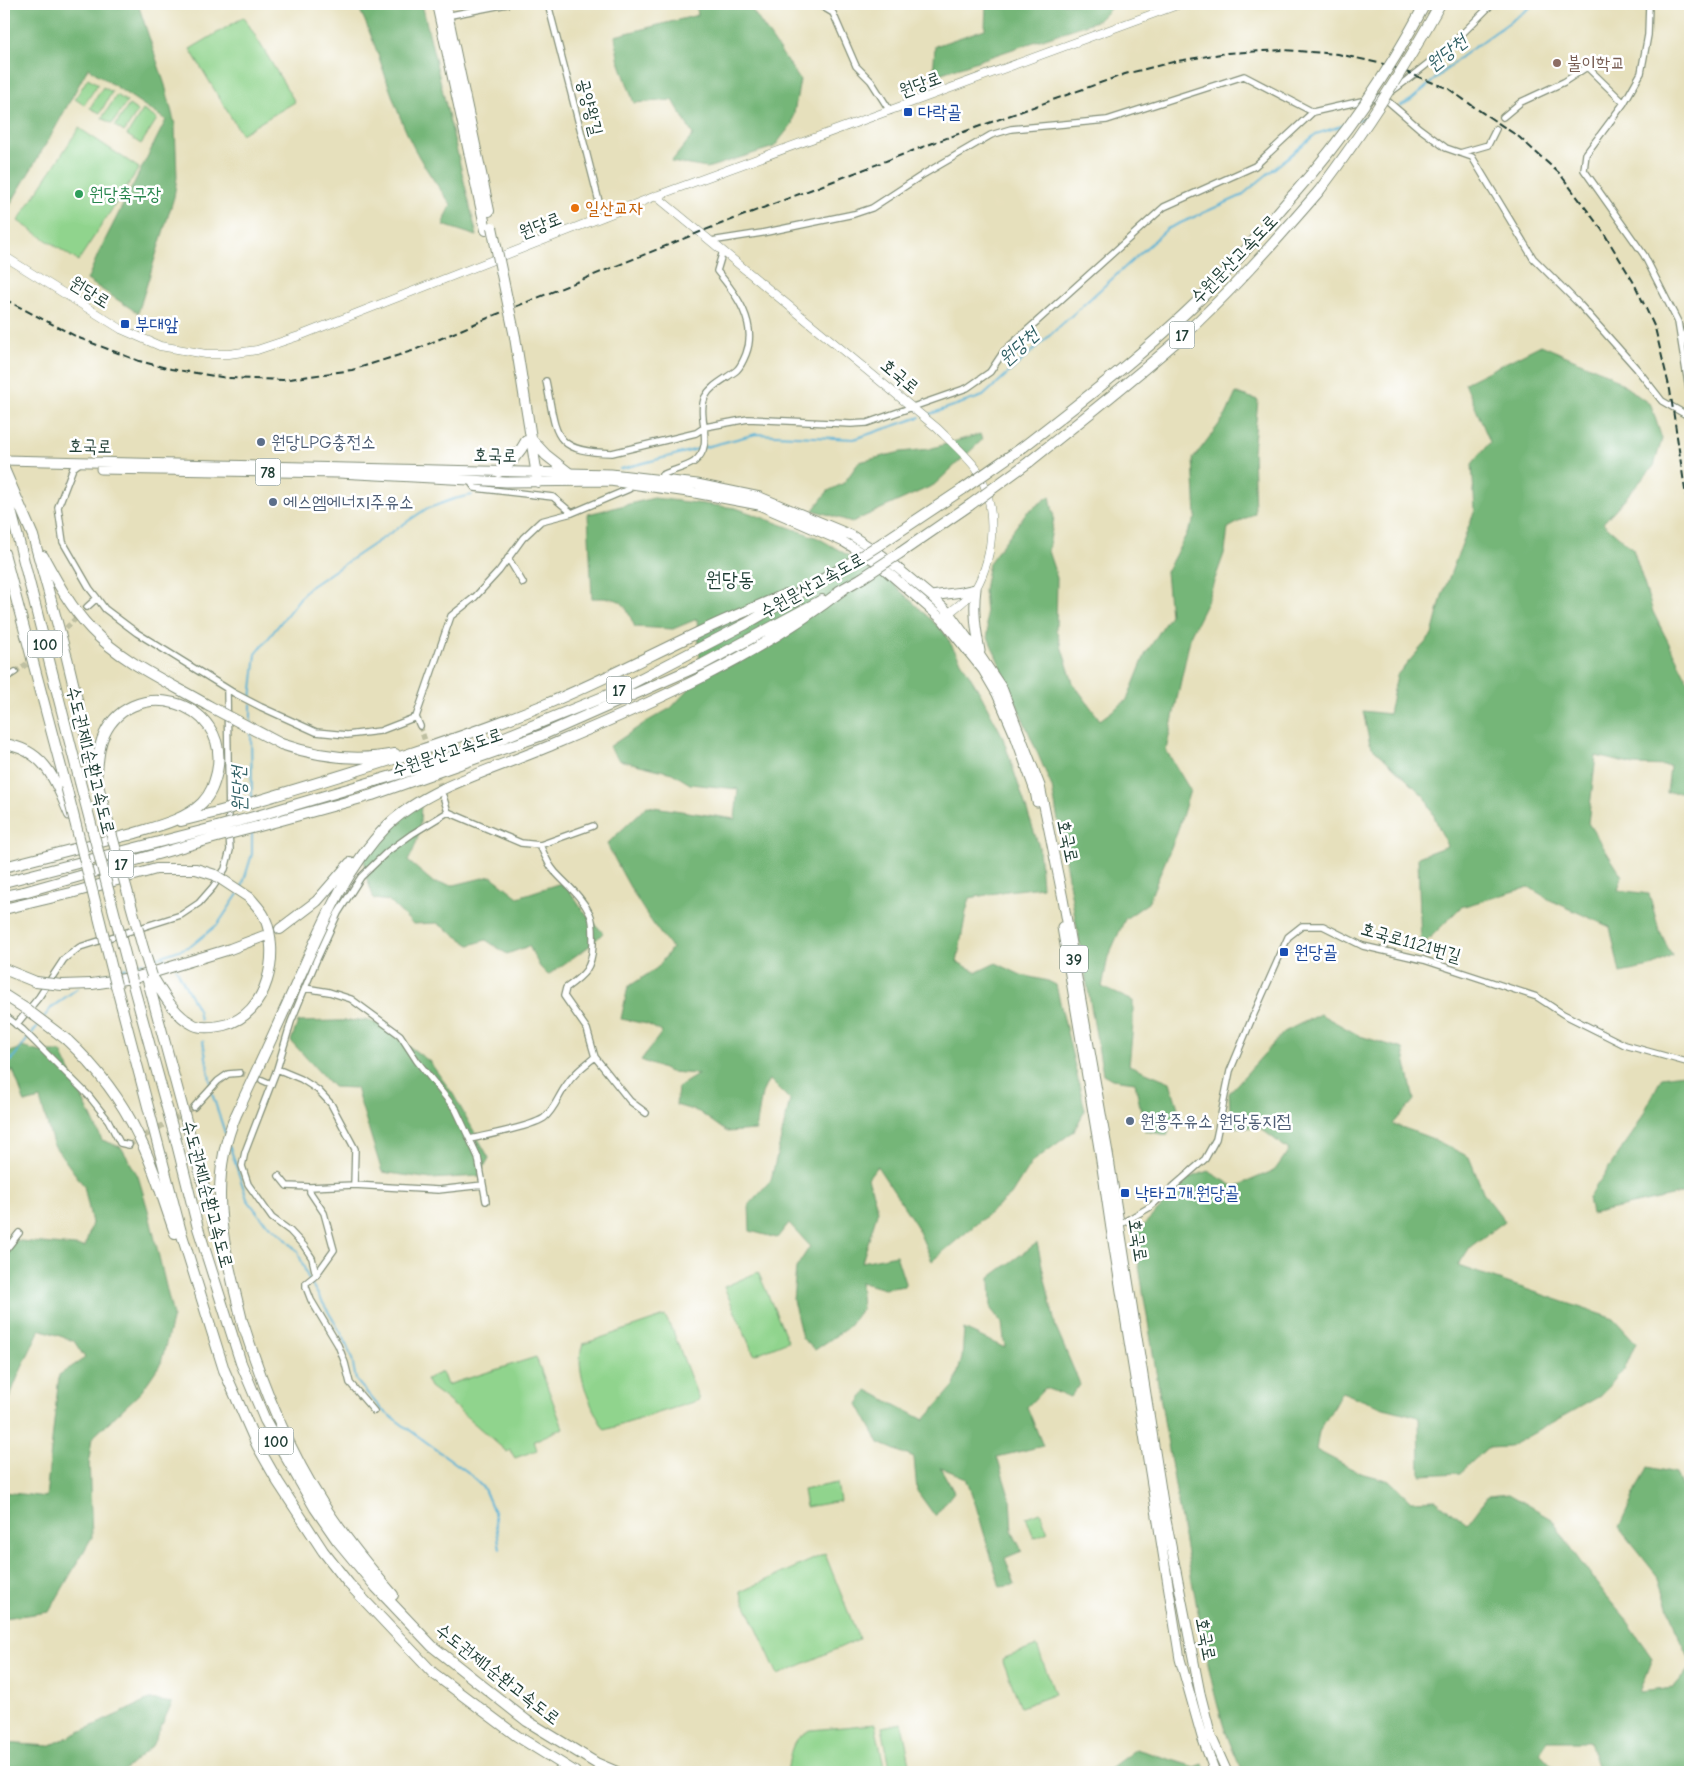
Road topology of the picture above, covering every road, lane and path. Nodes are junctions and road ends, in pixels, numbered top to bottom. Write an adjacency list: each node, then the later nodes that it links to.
1 (437, 4): 11 (highway)
2 (445, 4): 11 (highway)
3 (507, 4): 11 (street)
4 (548, 4): 20 (street, 공양왕길)
5 (818, 4): 14 (street)
6 (1180, 4): 14 (main road, 원당로)
7 (1425, 4): 49 (highway, 수원문산고속도로 / 17, bridge)
8 (1440, 4): 51 (highway, 수원문산고속도로 / 17, bridge)
9 (1492, 4): 12 (street)
10 (1649, 4): 13 (street)
11 (443, 16): 31 (highway)
12 (1385, 98): 15 (street); 18 (street)
13 (1624, 103): 16 (street); 25 (street)
14 (890, 111): 19 (main road, 원당로)
15 (1313, 112): 21 (street); 28 (street)
16 (1504, 117)
17 (1496, 129): 18 (street)
18 (1460, 153): 29 (street)
19 (656, 196): 20 (main road, 원당로); 21 (main road, 호국로)
20 (603, 217): 23 (main road, 원당로)
21 (711, 241): 22 (main road, 호국로)
22 (722, 251): 28 (main road, 호국로); 30 (street)
23 (4, 256)
24 (1690, 320): 25 (street)
25 (1682, 345): 27 (street)
26 (546, 381): 30 (street)
27 (1690, 396)
28 (913, 408): 30 (street); 52 (main road, 호국로)
29 (1690, 417)
30 (705, 427): 39 (street)
31 (529, 440): 37 (highway); 38 (highway); 40 (highway)
32 (4, 460): 33 (main road, 호국로 / 78)
33 (81, 462): 35 (street); 37 (main road, 호국로 / 78)
34 (4, 465): 35 (main road, 호국로 / 78)
35 (72, 468): 41 (main road, 호국로 / 78); 54 (street)
36 (4, 469): 44 (highway)
37 (499, 472): 40 (main road, 호국로 / 78)
38 (569, 473): 40 (main road, 호국로 / 39); 53 (main road, 호국로 / 39)
39 (662, 475)
40 (535, 477): 41 (main road, 호국로 / 78); 56 (main road, 호국로 / 39)
41 (469, 480): 45 (street)
42 (4, 482): 44 (highway, 수도권제1순환고속도로 / 100)
43 (629, 489): 45 (street)
44 (14, 504): 46 (highway); 111 (highway, 수도권제1순환고속도로 / 100, bridge)
45 (572, 513): 48 (street)
46 (33, 536): 63 (highway, bridge); 65 (highway)
47 (4, 553): 66 (highway, 수도권제1순환고속도로 / 100)
48 (508, 558): 50 (street); 61 (street)
49 (830, 575): 63 (highway); 70 (highway, 수원문산고속도로 / 17)
50 (523, 583)
51 (845, 588): 69 (highway); 70 (highway, 수원문산고속도로 / 17)
52 (976, 589): 53 (main road); 56 (main road); 57 (main road)
53 (931, 596): 56 (main road, 호국로 / 39)
54 (97, 598): 55 (street); 60 (street)
55 (87, 607)
56 (946, 616): 57 (main road, 호국로 / 39); 104 (main road, 호국로 / 39)
57 (981, 656): 104 (main road, 호국로 / 39)
58 (15, 672): 59 (street)
59 (4, 679)
60 (227, 689): 61 (street); 88 (street)
61 (416, 717): 62 (street)
62 (420, 726)
63 (474, 733): 73 (highway, bridge)
64 (4, 744): 66 (highway)
65 (96, 778): 73 (highway); 84 (highway, bridge)
66 (62, 787): 109 (highway, 수도권제1순환고속도로 / 100, bridge)
67 (443, 796): 68 (street)
68 (448, 812): 74 (street); 85 (street)
69 (395, 819): 81 (highway); 108 (highway)
70 (256, 821): 72 (highway, 수원문산고속도로 / 17, bridge)
71 (593, 826): 74 (street)
72 (217, 832): 78 (highway, 수원문산고속도로 / 17); 79 (highway, 수원문산고속도로 / 17)
73 (129, 834): 75 (highway)
74 (540, 845): 89 (street)
75 (68, 851): 76 (highway); 77 (highway)
76 (4, 861)
77 (4, 867)
78 (4, 882)
79 (4, 896)
80 (4, 909): 84 (highway, bridge)
81 (280, 929)
82 (264, 936): 83 (highway, bridge)
83 (4, 969)
84 (150, 976): 108 (highway)
85 (305, 988): 91 (street); 97 (street)
86 (4, 995): 109 (highway, bridge)
87 (4, 1015): 88 (street)
88 (16, 1025): 98 (street)
89 (595, 1057): 96 (street); 97 (street)
90 (1690, 1063): 104 (street, 호국로1121번길)
91 (277, 1069): 94 (street); 100 (street)
92 (240, 1073): 95 (street)
93 (262, 1080): 94 (street)
94 (271, 1084): 107 (street)
95 (194, 1107)
96 (646, 1113)
97 (470, 1139): 101 (street)
98 (129, 1145)
99 (279, 1176): 102 (street)
100 (354, 1185): 101 (street); 102 (street)
101 (483, 1185): 103 (street)
102 (310, 1187): 107 (street)
103 (486, 1201)
104 (1115, 1227): 114 (main road, 호국로 / 39); 115 (main road, 호국로 / 39)
105 (20, 1233): 106 (street)
106 (4, 1252)
107 (315, 1276): 110 (street)
108 (244, 1329): 111 (highway)
109 (211, 1330): 112 (highway, 수도권제1순환고속도로 / 100)
110 (374, 1411)
111 (447, 1659): 113 (highway, 수도권제1순환고속도로 / 100)
112 (575, 1772)
113 (617, 1772)
114 (1215, 1772)
115 (1227, 1772)

